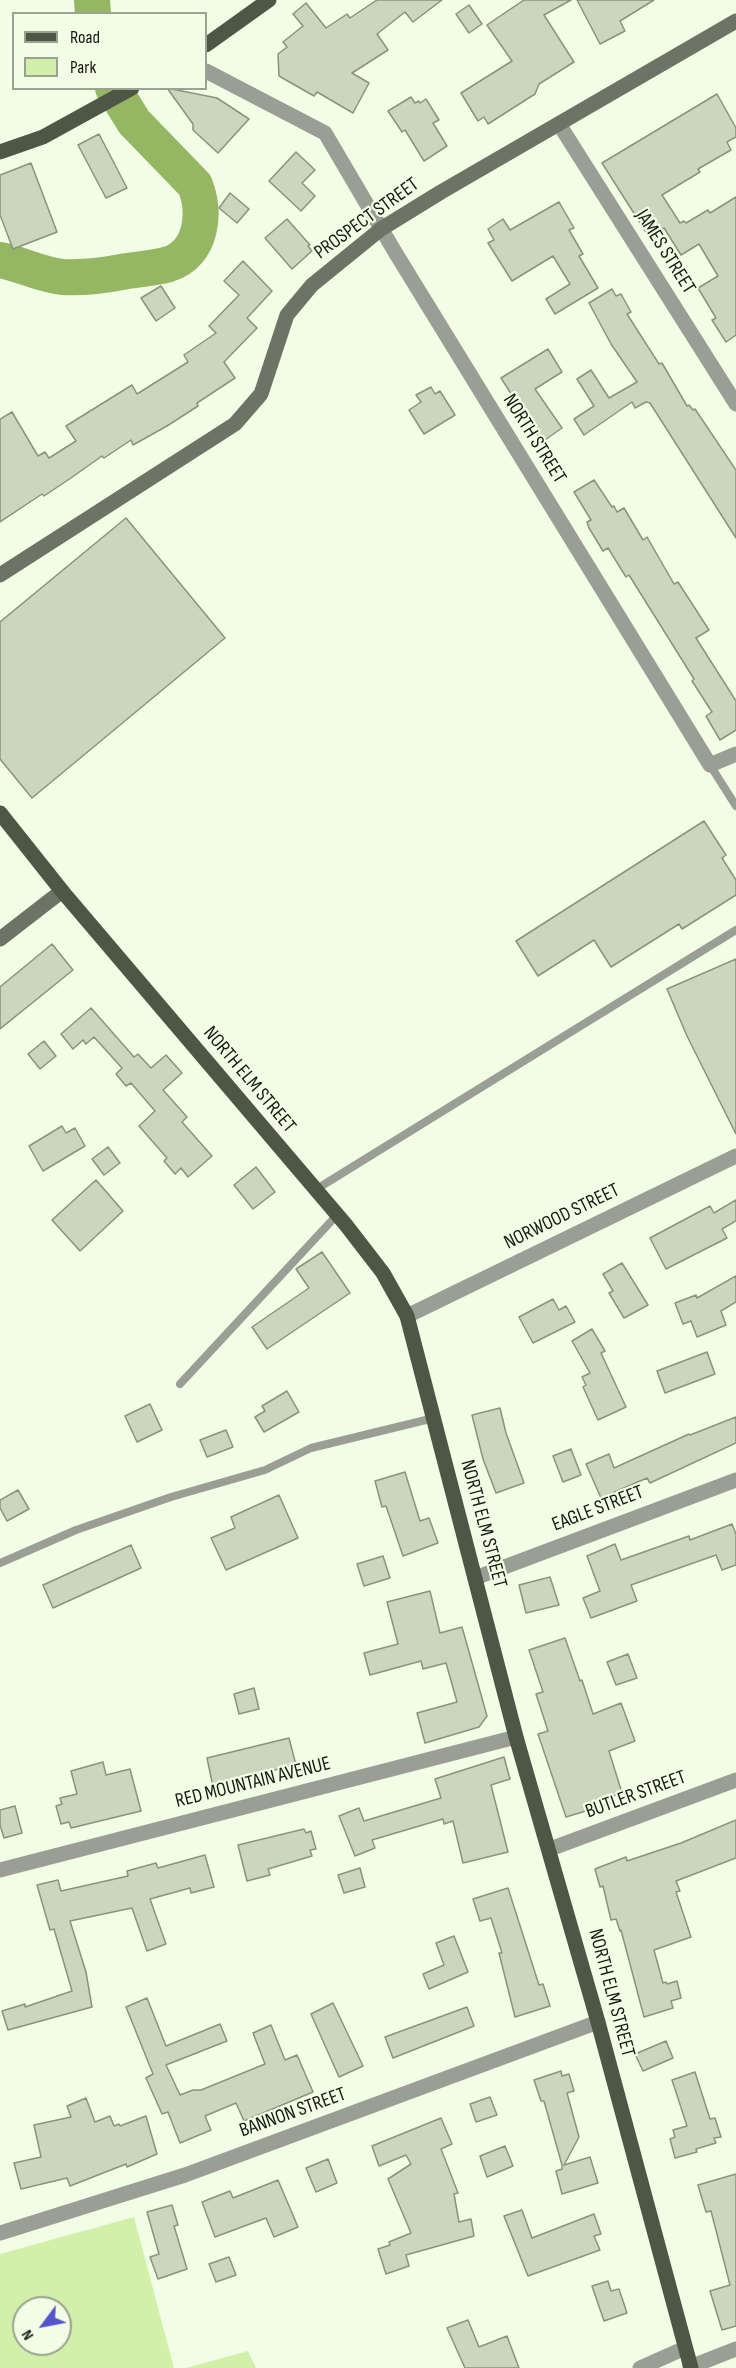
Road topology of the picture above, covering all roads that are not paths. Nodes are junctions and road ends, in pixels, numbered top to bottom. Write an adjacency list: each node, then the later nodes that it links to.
1 (269, 0): 3 (main road)
2 (736, 21): 6 (main road, PROSPECT STREET)
3 (207, 44)
4 (207, 72): 8 (street, NORTH STREET)
5 (128, 90): 7 (main road)
6 (559, 124): 8 (main road, PROSPECT STREET); 9 (street, JAMES STREET)
7 (0, 152)
8 (381, 229): 10 (main road, PROSPECT STREET); 12 (street, NORTH STREET)
9 (736, 404)
10 (0, 575)
11 (736, 754): 12 (street)
12 (710, 765): 13 (lane)
13 (736, 806)
14 (0, 813): 15 (main road, NORTH ELM STREET)
15 (62, 891): 17 (main road); 19 (main road, NORTH ELM STREET)
16 (736, 930): 19 (lane)
17 (0, 939)
18 (736, 1156): 21 (street, NORWOOD STREET)
19 (315, 1190): 20 (main road, NORTH ELM STREET)
20 (337, 1215): 21 (main road, NORTH ELM STREET); 22 (lane)
21 (407, 1316): 23 (main road, NORTH ELM STREET)
22 (180, 1384)
23 (434, 1418): 25 (lane); 26 (main road, NORTH ELM STREET)
24 (736, 1480): 26 (street, EAGLE STREET)
25 (0, 1563)
26 (475, 1578): 27 (main road, NORTH ELM STREET)
27 (516, 1737): 29 (main road, NORTH ELM STREET); 30 (street, RED MOUNTAIN AVENUE)
28 (736, 1780): 29 (street, BUTLER STREET)
29 (550, 1849): 31 (main road, NORTH ELM STREET)
30 (0, 1870)
31 (598, 2022): 32 (street, BANNON STREET); 33 (main road, NORTH ELM STREET)
32 (0, 2233)
33 (685, 2348): 35 (main road, NORTH ELM STREET); 36 (street)
34 (736, 2349): 35 (street)
35 (691, 2367)
36 (640, 2368)

